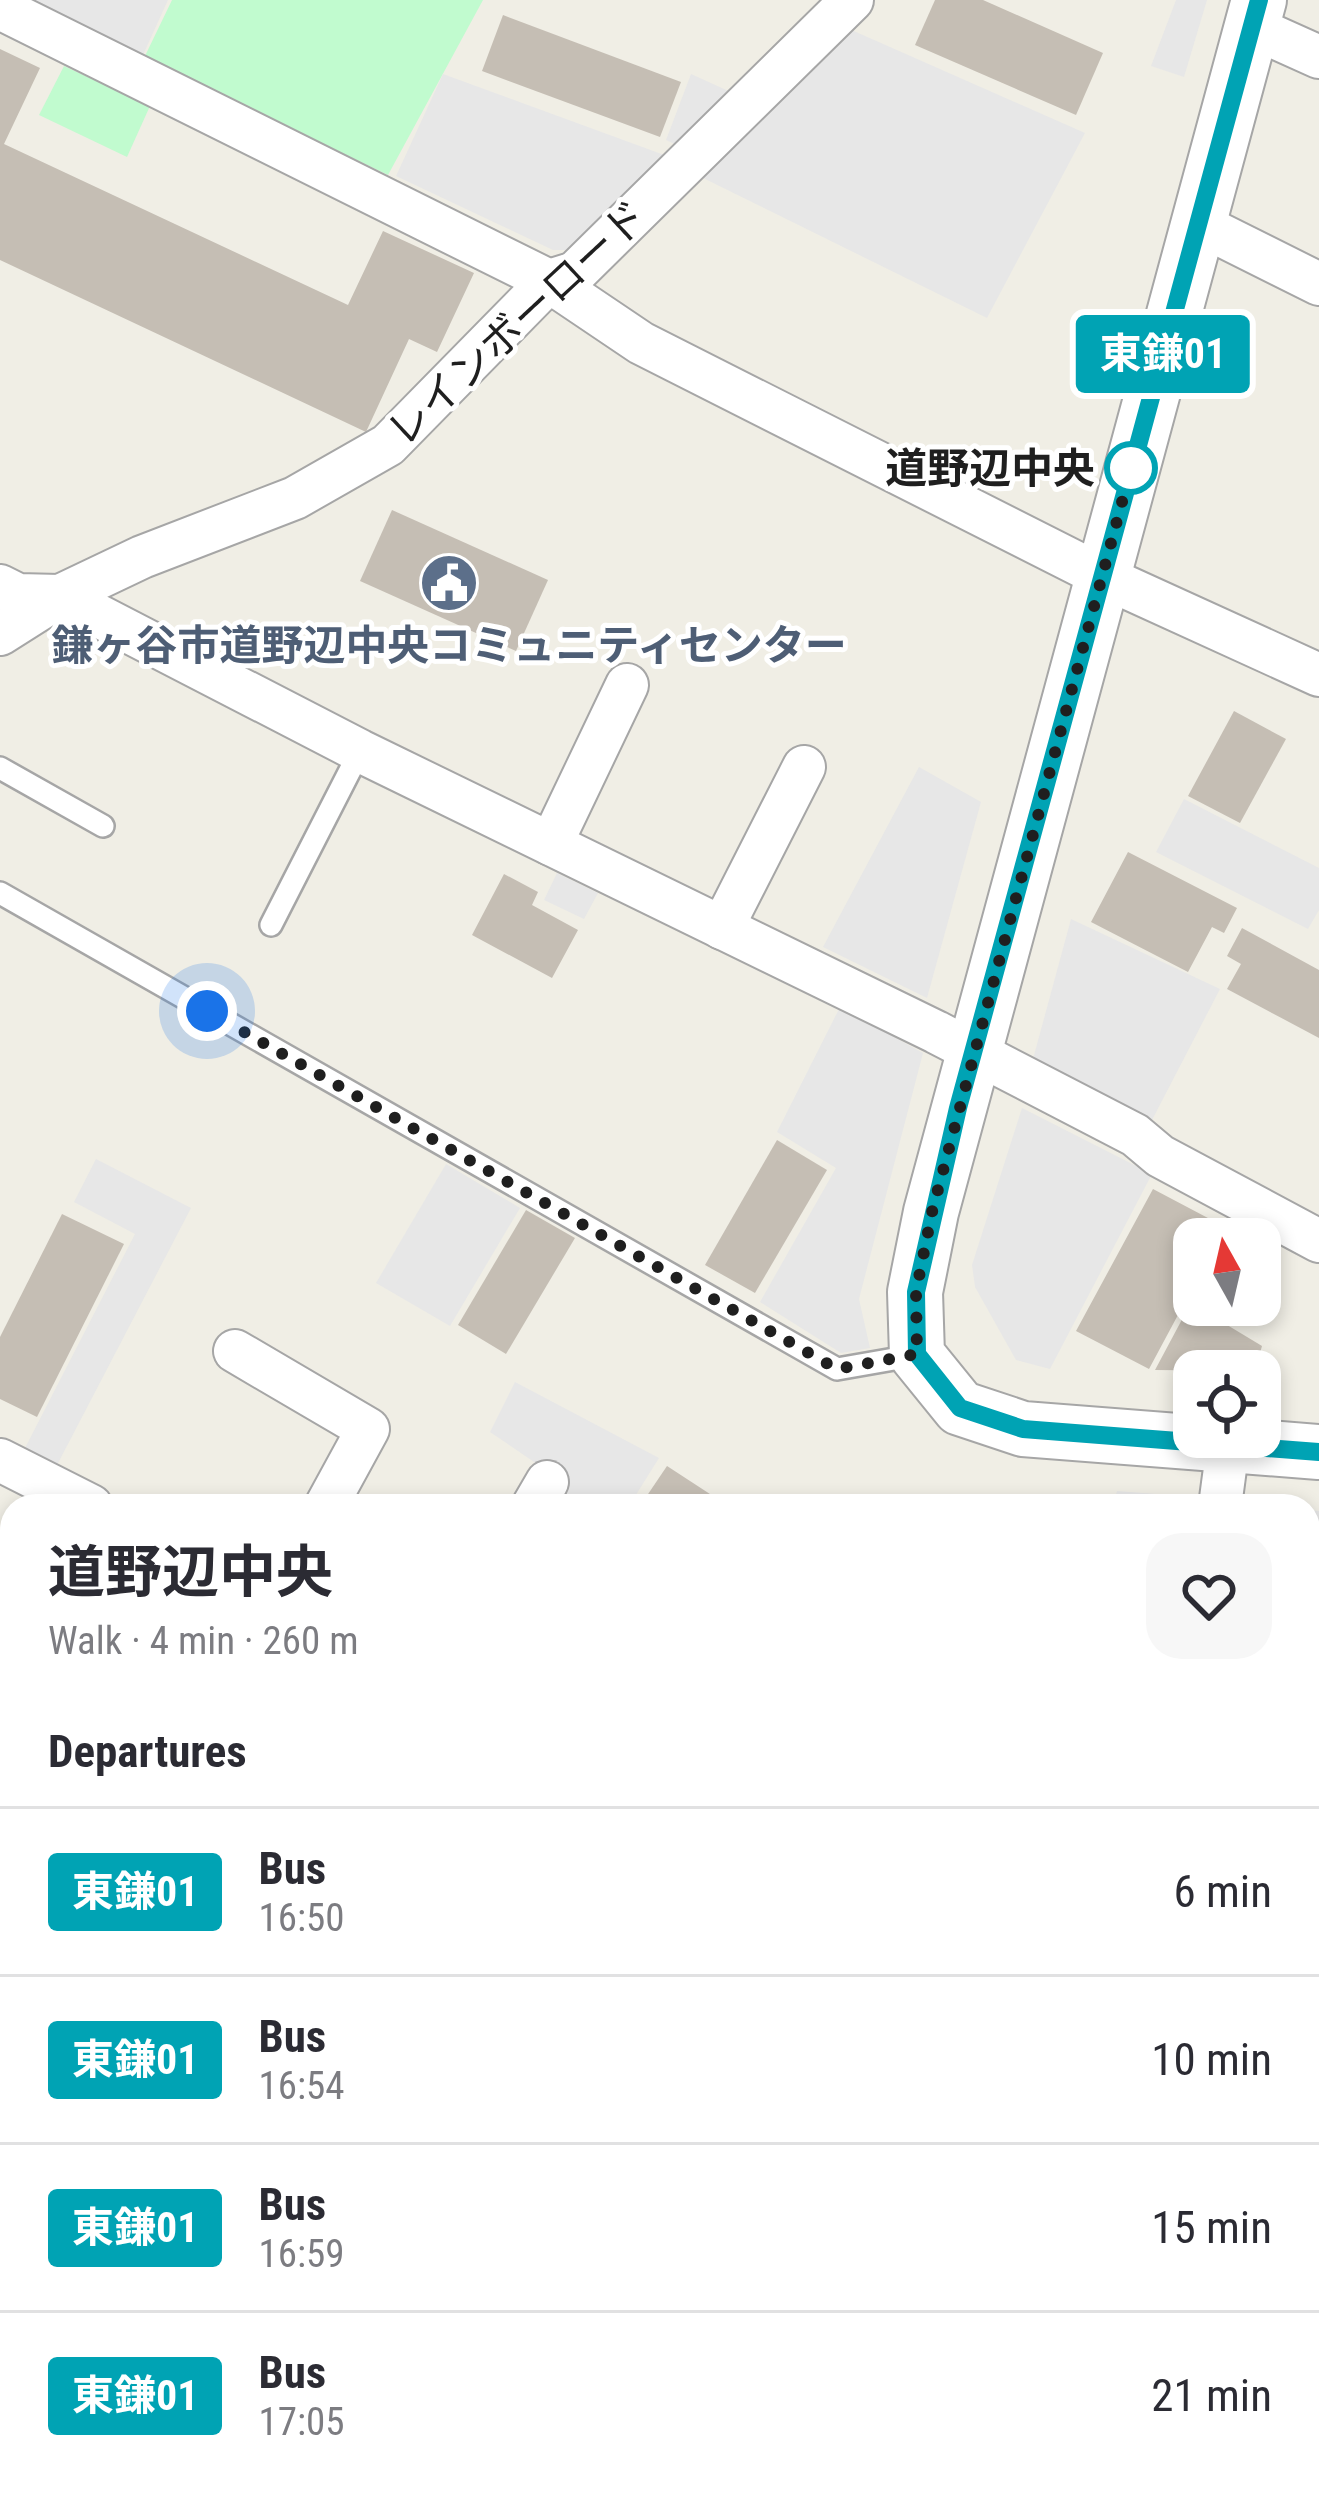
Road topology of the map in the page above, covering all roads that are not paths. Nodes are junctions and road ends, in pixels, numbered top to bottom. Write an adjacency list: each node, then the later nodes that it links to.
1 (852, 0): 6 (street, レインボーロード)
2 (0, 8): 6 (street)
3 (1256, 14): 4 (street); 5 (street)
4 (1319, 57)
5 (1198, 224): 7 (street); 8 (street)
6 (549, 281): 8 (street); 10 (street, レインボーロード)
7 (1319, 284)
8 (1104, 578): 12 (street); 22 (street)
9 (0, 586): 10 (street)
10 (60, 596): 11 (street, レインボーロード); 14 (street)
11 (0, 634)
12 (1319, 675)
13 (627, 686): 18 (street)
14 (360, 751): 18 (street); 20 (lane)
15 (804, 767): 21 (street)
16 (0, 768): 17 (lane)
17 (103, 826)
18 (551, 844): 21 (street)
19 (0, 893): 25 (lane)
20 (271, 925)
21 (722, 928): 22 (street)
22 (974, 1053): 23 (street); 25 (street)
23 (1319, 1240)
24 (235, 1351): 32 (street)
25 (917, 1354): 26 (street)
26 (1173, 1441)
27 (1281, 1449): 28 (street)
28 (1319, 1452)
29 (1226, 1458): 33 (street)
30 (0, 1460): 31 (street)
31 (67, 1494)
32 (333, 1494)
33 (1222, 1494)

